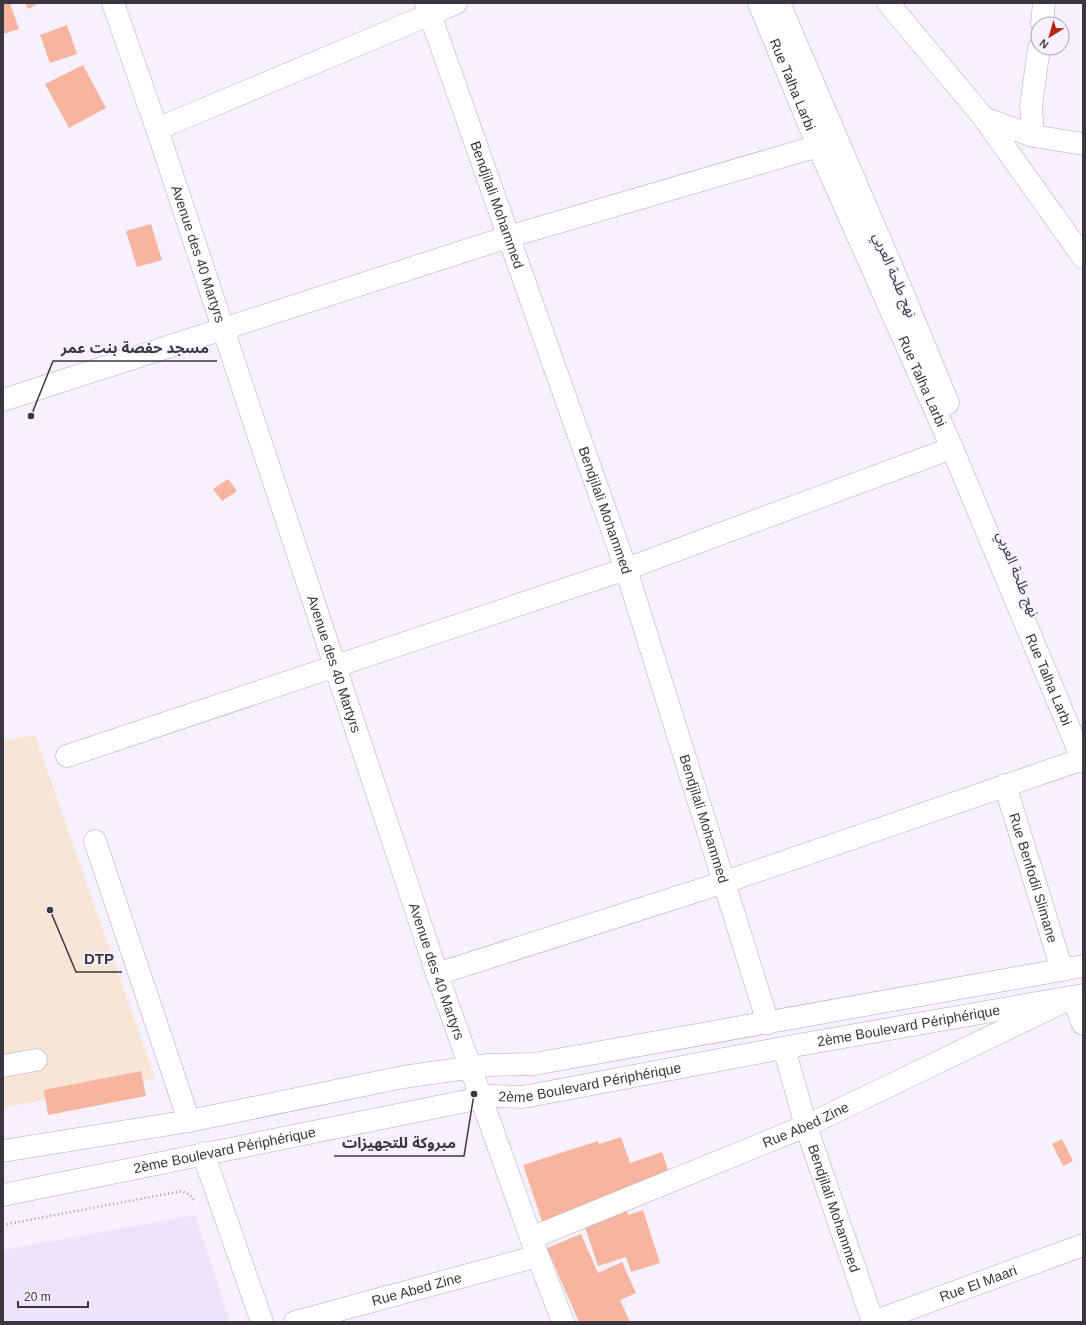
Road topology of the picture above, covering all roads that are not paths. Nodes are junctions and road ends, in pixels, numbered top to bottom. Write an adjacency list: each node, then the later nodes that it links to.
1 (113, 3): 11 (street, Avenue des 40 Martyrs)
2 (456, 3): 7 (street)
3 (759, 3): 14 (street, Rue Talha Larbi)
4 (779, 3): 22 (street, نهج طلحة العربي)
5 (888, 3): 10 (street)
6 (1044, 3): 8 (street)
7 (429, 9): 11 (street); 15 (street, Bendjilali Mohammed)
8 (1043, 16)
9 (1038, 56): 12 (street)
10 (984, 118): 12 (street); 16 (street)
11 (157, 129): 17 (street, Avenue des 40 Martyrs)
12 (1033, 136): 13 (street)
13 (1083, 144)
14 (818, 146): 15 (street); 19 (street, Rue Talha Larbi)
15 (508, 237): 17 (street); 20 (street, Bendjilali Mohammed)
16 (1083, 257)
17 (223, 328): 18 (street); 21 (street, Avenue des 40 Martyrs)
18 (3, 400)
19 (952, 448): 20 (street); 24 (street, Rue Talha Larbi)
20 (626, 569): 21 (street); 27 (street, Bendjilali Mohammed)
21 (335, 666): 23 (street); 29 (street, Avenue des 40 Martyrs)
22 (1083, 724)
23 (67, 756)
24 (1083, 760): 25 (street)
25 (1006, 785): 27 (street); 28 (street, Rue Benfodil Slimane)
26 (95, 840): 38 (street)
27 (725, 882): 29 (street); 31 (street, Bendjilali Mohammed)
28 (1073, 968): 31 (street, 2ème Boulevard Périphérique)
29 (437, 974): 36 (street, Avenue des 40 Martyrs)
30 (1078, 996): 32 (street); 33 (street, 2ème Boulevard Périphérique); 39 (street, Rue Abed Zine)
31 (768, 1023): 36 (street, 2ème Boulevard Périphérique)
32 (1083, 1024)
33 (784, 1048): 37 (street, 2ème Boulevard Périphérique); 39 (street, Bendjilali Mohammed)
34 (36, 1060): 35 (street)
35 (3, 1066)
36 (471, 1067): 37 (street, Avenue des 40 Martyrs); 38 (street, 2ème Boulevard Périphérique)
37 (481, 1098): 41 (street, 2ème Boulevard Périphérique); 44 (street, Avenue des 40 Martyrs)
38 (189, 1121): 40 (street, 2ème Boulevard Périphérique)
39 (806, 1126): 44 (street, Rue Abed Zine); 48 (street, Bendjilali Mohammed)
40 (3, 1151)
41 (203, 1153): 42 (street, 2ème Boulevard Périphérique); 45 (street)
42 (3, 1194)
43 (1083, 1245): 48 (street, Rue El Maari)
44 (534, 1247): 46 (street, Rue Abed Zine); 47 (street, Avenue des 40 Martyrs)
45 (262, 1322)
46 (295, 1322)
47 (564, 1322)
48 (873, 1322)

